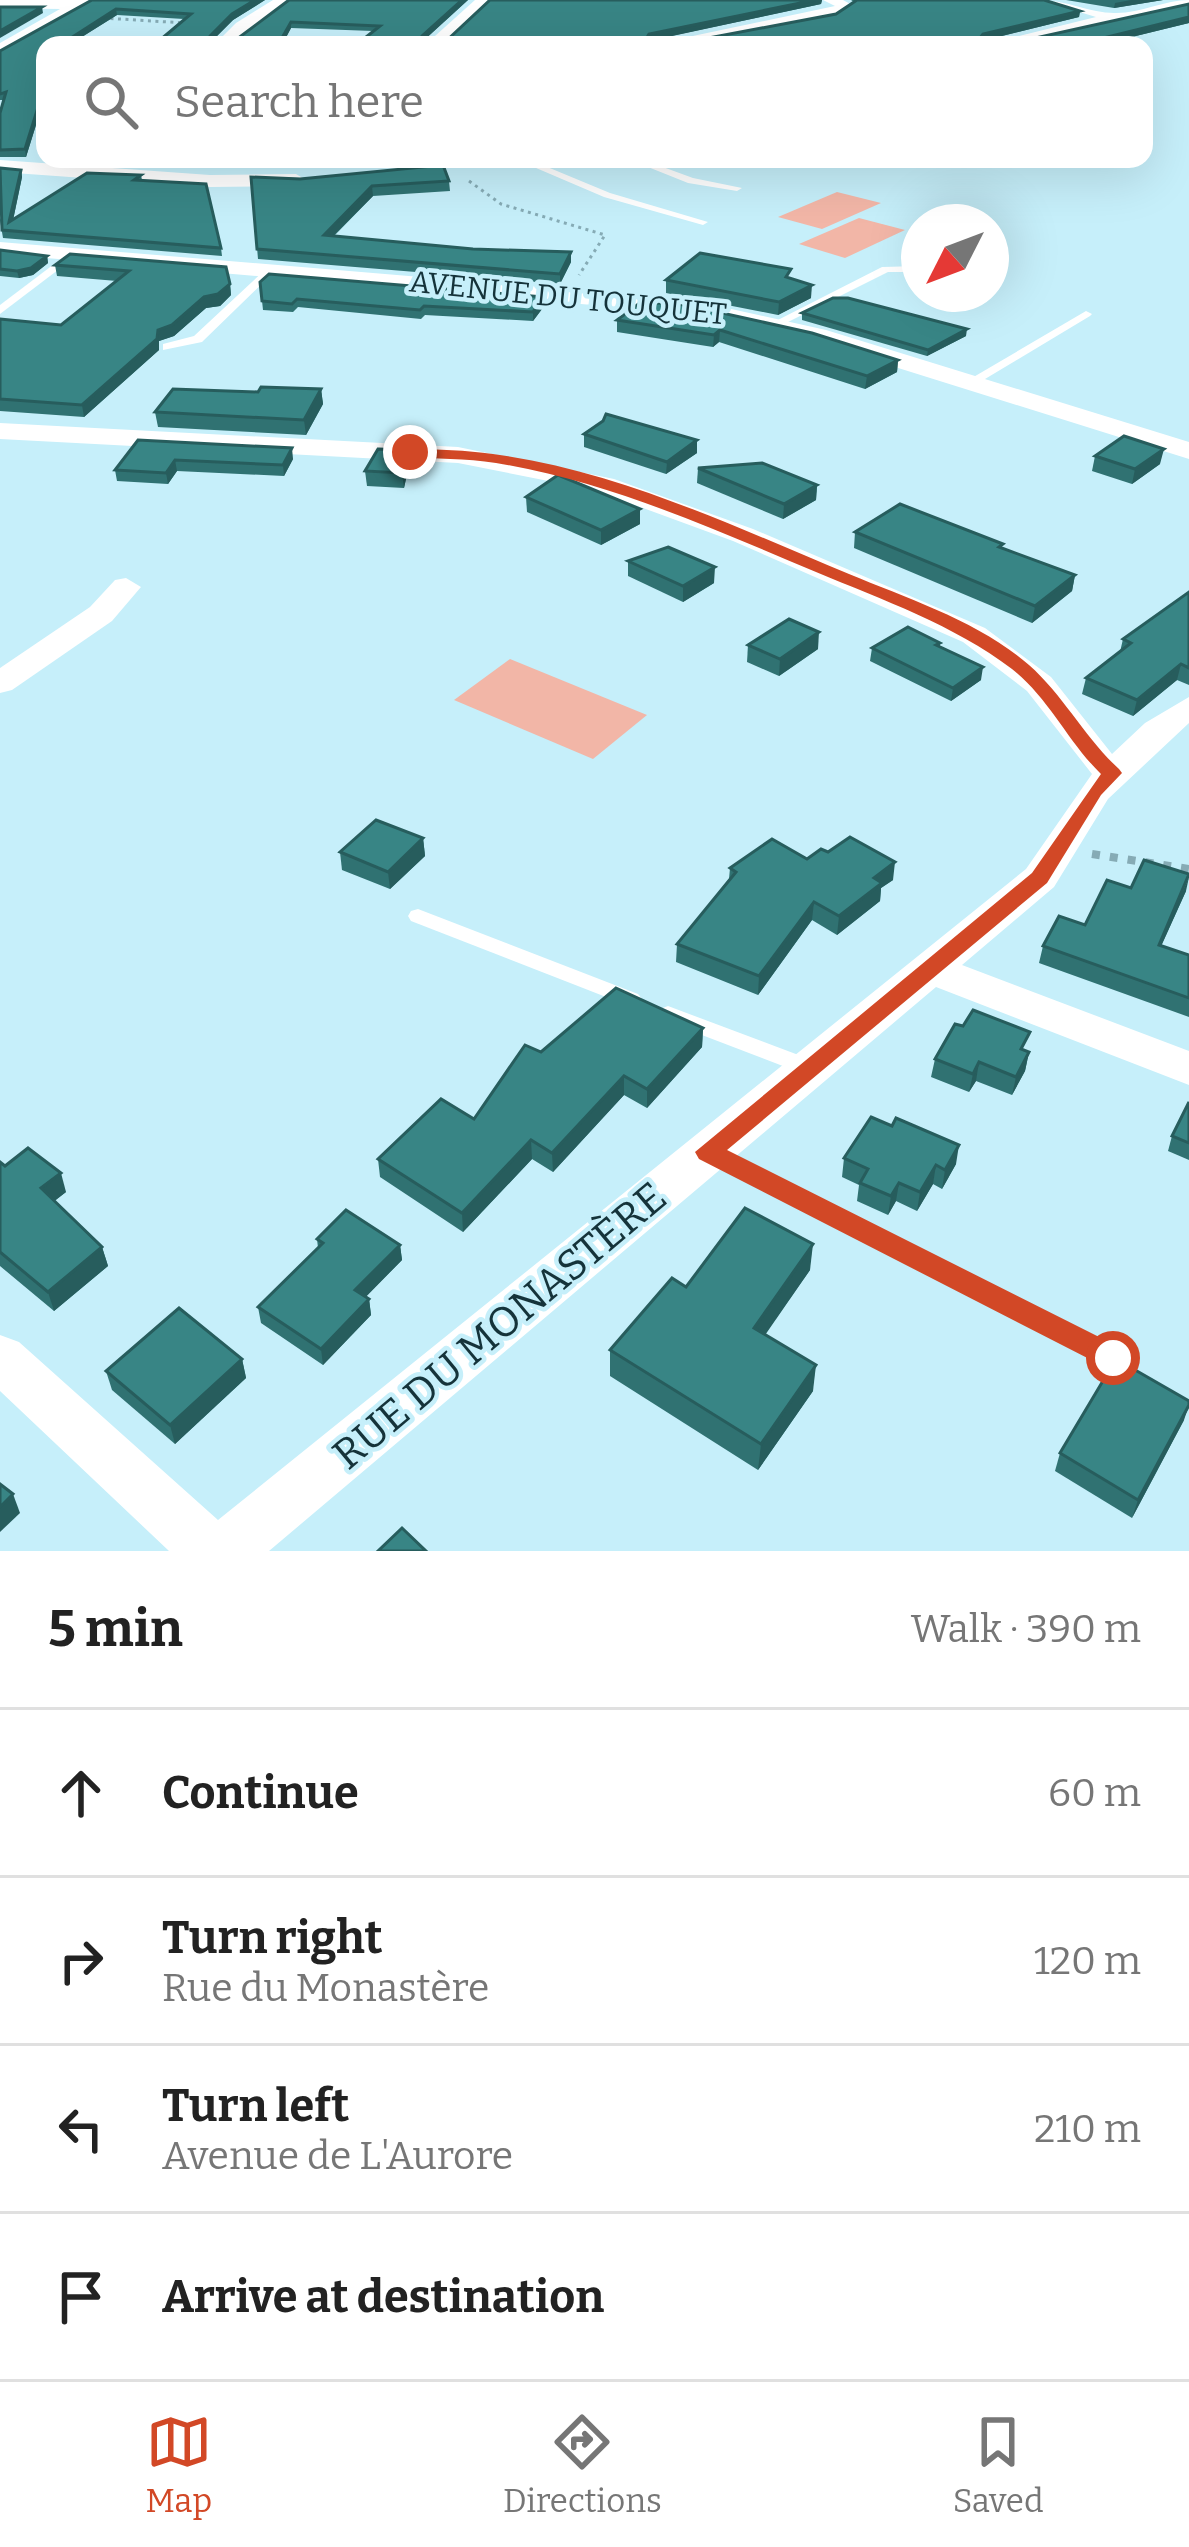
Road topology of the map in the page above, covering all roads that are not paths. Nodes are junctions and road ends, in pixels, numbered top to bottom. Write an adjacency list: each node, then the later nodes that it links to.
1 (283, 0): 9 (street)
2 (482, 0): 10 (street)
3 (830, 0): 11 (street)
4 (1047, 0): 8 (street)
5 (1189, 1): 8 (street)
6 (82, 3): 7 (street); 13 (street)
7 (0, 4)
8 (1114, 17): 12 (street)
9 (231, 36)
10 (444, 36)
11 (707, 36)
12 (1031, 36)
13 (0, 49)
14 (0, 166): 21 (street)
15 (211, 168): 21 (street)
16 (431, 168): 19 (street)
17 (542, 168): 23 (lane)
18 (657, 168): 22 (lane)
19 (385, 174)
20 (324, 179): 21 (street)
21 (210, 181)
22 (737, 188)
23 (703, 221)
24 (0, 248): 25 (street, AVENUE DU TOUQUET)
25 (74, 254): 27 (street, AVENUE DU TOUQUET); 28 (lane)
26 (901, 269): 30 (lane)
27 (271, 270): 30 (street, AVENUE DU TOUQUET); 31 (lane)
28 (0, 311)
29 (1086, 314): 32 (lane)
30 (776, 324): 32 (street, AVENUE DU TOUQUET)
31 (167, 347)
32 (971, 382): 34 (street, AVENUE DU TOUQUET)
33 (0, 431): 38 (street)
34 (1189, 451)
35 (126, 587): 36 (street)
36 (0, 683)
37 (1189, 707): 38 (street, RUE DU MONASTÈRE)
38 (1112, 773): 40 (street, RUE DU MONASTÈRE)
39 (418, 916): 41 (lane)
40 (932, 969): 41 (street, RUE DU MONASTÈRE); 42 (street)
41 (809, 1069): 43 (street, RUE DU MONASTÈRE)
42 (1189, 1069)
43 (708, 1152): 45 (lane); 47 (street, RUE DU MONASTÈRE)
44 (0, 1358): 46 (street)
45 (1113, 1358)
46 (208, 1551)
47 (225, 1551)

